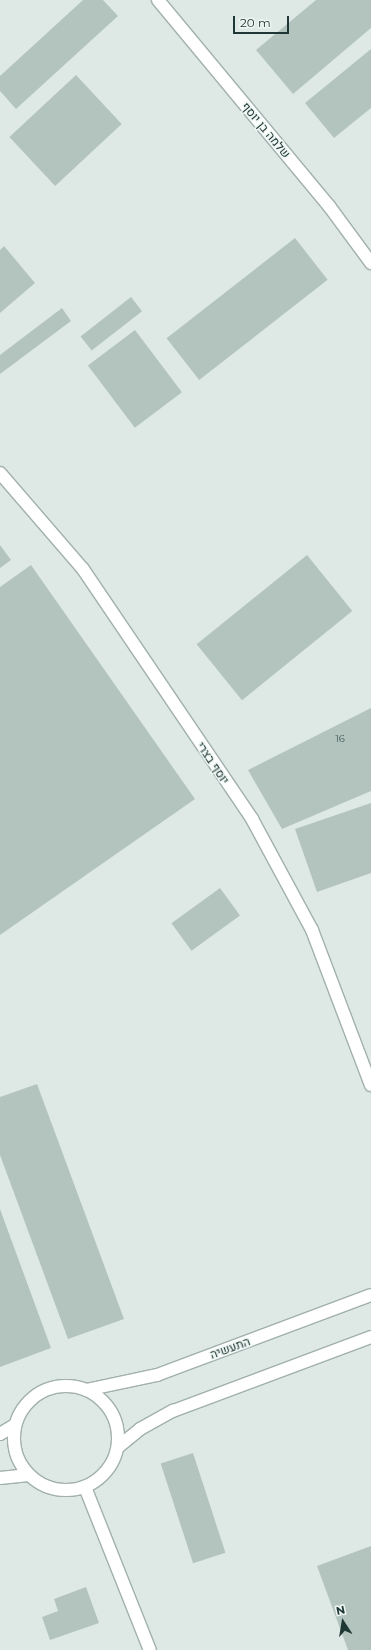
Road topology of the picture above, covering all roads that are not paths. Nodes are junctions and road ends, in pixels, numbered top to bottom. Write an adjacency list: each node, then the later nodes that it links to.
1 (158, 0): 2 (street, שלמה בן יוסף)
2 (371, 263)
3 (0, 473): 4 (street, יוסף בצרי)
4 (371, 1085)
5 (371, 1295): 7 (street, התעשיה)
6 (371, 1337): 10 (street)
7 (86, 1390): 8 (street); 10 (street)
8 (15, 1425): 9 (street); 11 (street)
9 (0, 1434)
10 (118, 1447): 13 (street)
11 (29, 1475): 12 (street); 13 (street)
12 (0, 1478)
13 (85, 1487): 14 (street)
14 (150, 1650)

